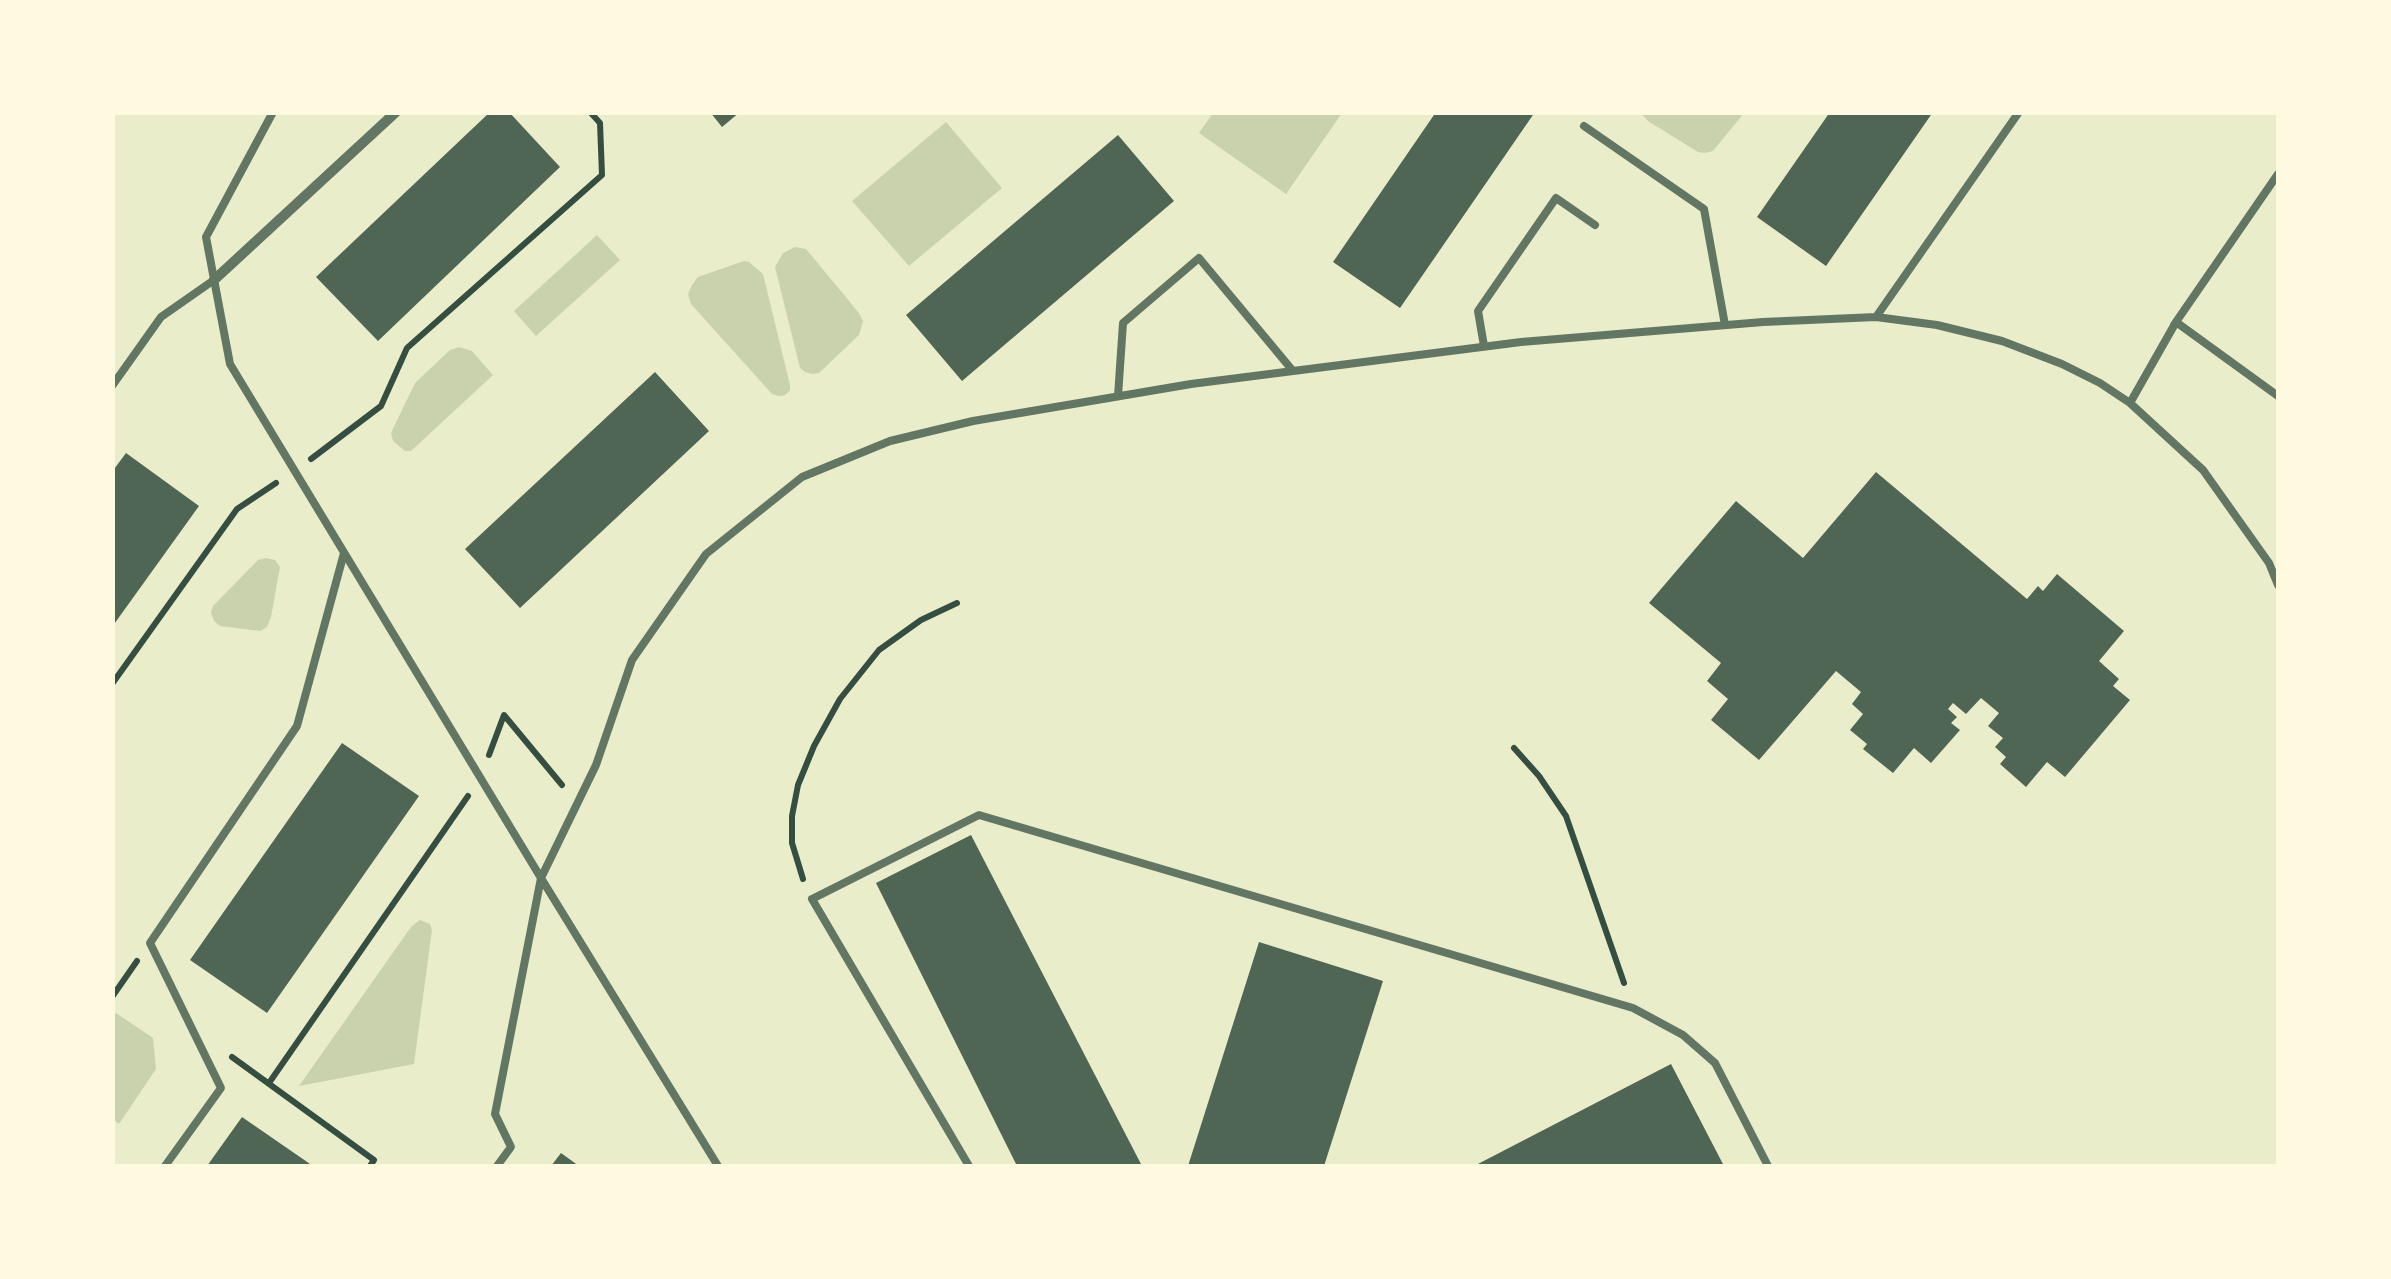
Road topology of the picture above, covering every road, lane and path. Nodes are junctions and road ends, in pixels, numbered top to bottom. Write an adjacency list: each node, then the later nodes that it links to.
1 (273, 112): 8 (lane)
2 (396, 112): 8 (street)
3 (590, 112): 18 (path)
4 (2019, 112): 9 (lane)
5 (1584, 126): 11 (lane)
6 (2278, 174): 10 (lane)
7 (1595, 225): 12 (lane)
8 (214, 280): 14 (lane); 18 (lane)
9 (1876, 317): 11 (lane); 17 (lane)
10 (2176, 322): 16 (lane); 17 (lane)
11 (1725, 325): 12 (lane)
12 (1484, 346): 13 (lane)
13 (1293, 371): 15 (lane); 15 (lane)
14 (112, 386)
15 (1118, 396): 26 (lane)
16 (2278, 396)
17 (2130, 403): 20 (lane)
18 (294, 471): 19 (lane); 23 (path)
19 (344, 553): 25 (lane); 29 (lane)
20 (2274, 565): 21 (lane)
21 (2278, 585)
22 (957, 603): 28 (path)
23 (112, 684)
24 (1514, 748): 31 (path)
25 (481, 778): 26 (path); 27 (lane); 33 (path)
26 (577, 804): 27 (lane)
27 (542, 878): 36 (lane); 37 (lane)
28 (812, 899): 31 (lane); 38 (lane)
29 (150, 943): 30 (path); 32 (lane)
30 (112, 998)
31 (1633, 1008): 39 (lane)
32 (190, 1027): 33 (path); 34 (lane)
33 (269, 1083): 35 (path)
34 (165, 1166)
35 (370, 1166)
36 (497, 1166)
37 (718, 1166)
38 (969, 1166)
39 (1768, 1166)

